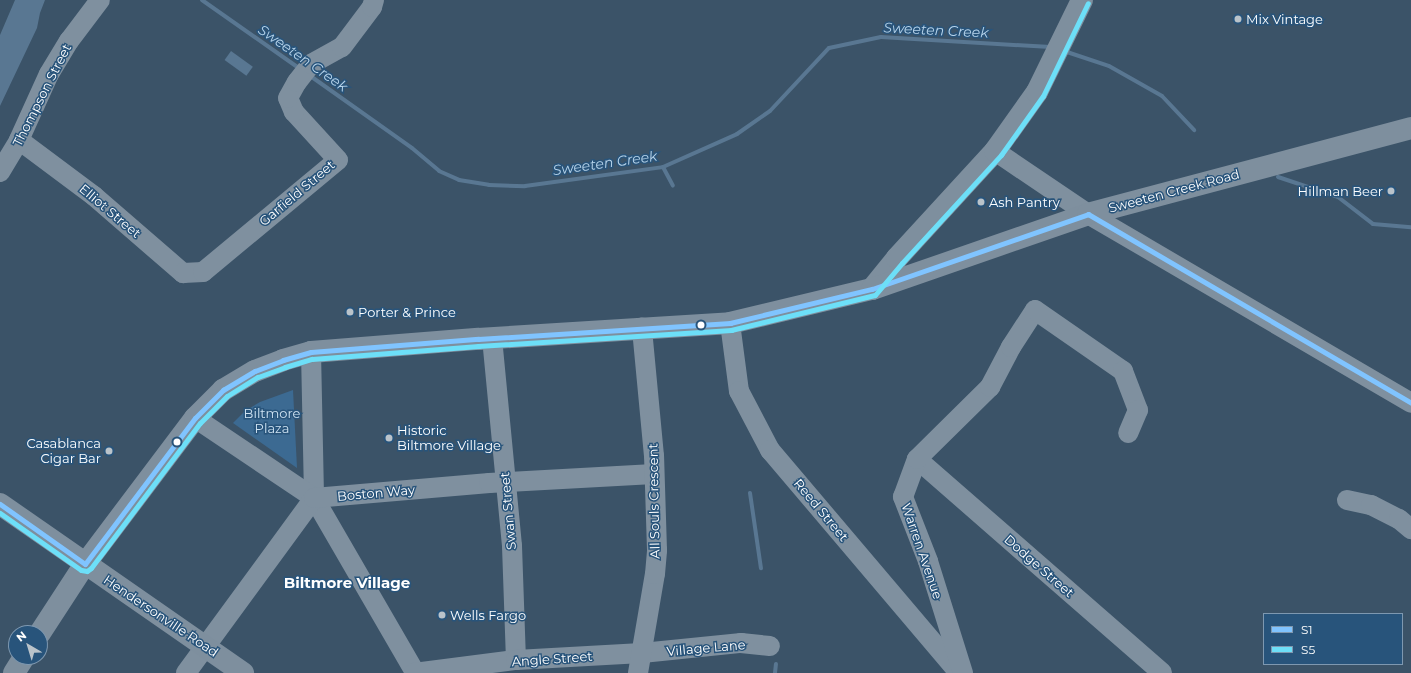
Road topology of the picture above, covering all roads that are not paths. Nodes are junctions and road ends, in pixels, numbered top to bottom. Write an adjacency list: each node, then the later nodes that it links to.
1 (100, 0): 5 (street, Thompson Street)
2 (374, 0): 9 (street, Garfield Street)
3 (1082, 0): 6 (main road)
4 (1411, 128): 8 (main road, Sweeten Creek Road)
5 (19, 140): 7 (street, Thompson Street); 9 (street, Elliot Street)
6 (995, 151): 8 (street); 10 (main road)
7 (0, 172)
8 (1088, 214): 10 (main road, Sweeten Creek Road); 15 (street)
9 (203, 272)
10 (872, 289): 11 (main road, Sweeten Creek Road)
11 (730, 323): 12 (main road, Sweeten Creek Road); 35 (street, Reed Street)
12 (642, 328): 13 (main road, Sweeten Creek Road); 19 (street, All Souls Crescent)
13 (492, 338): 14 (main road, Sweeten Creek Road); 20 (street, Swan Street)
14 (311, 352): 16 (main road, Sweeten Creek Road); 21 (street)
15 (1411, 403)
16 (195, 418): 21 (street); 25 (main road, Sweeten Creek Road)
17 (1128, 433): 18 (street, Warren Avenue)
18 (917, 459): 36 (street, Warren Avenue); 37 (street, Dodge Street)
19 (654, 474): 20 (street, Boston Way); 29 (street, All Souls Crescent)
20 (506, 483): 21 (street, Boston Way); 30 (street, Swan Street)
21 (314, 498): 28 (street); 31 (street)
22 (1347, 500): 24 (street)
23 (0, 504): 25 (main road, Hendersonville Road)
24 (1411, 529)
25 (85, 564): 26 (main road, Sweeten Creek Road); 28 (main road, Hendersonville Road)
26 (45, 625)
27 (770, 646): 29 (street, Village Lane)
28 (205, 647): 32 (street); 33 (main road, Hendersonville Road)
29 (642, 653): 30 (street, Angle Street); 34 (street, All Souls Crescent)
30 (516, 660): 31 (street, Angle Street)
31 (415, 672)
32 (186, 673)
33 (243, 673)
34 (638, 673)
35 (959, 673)
36 (963, 673)
37 (1162, 673)

